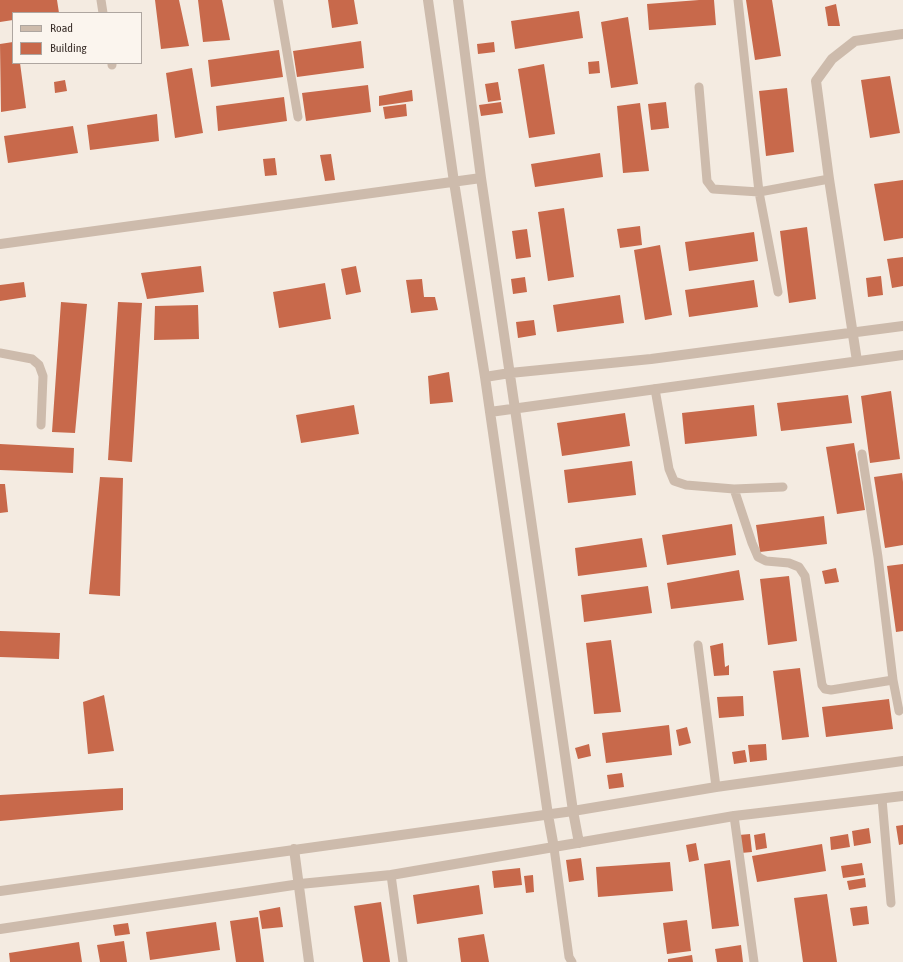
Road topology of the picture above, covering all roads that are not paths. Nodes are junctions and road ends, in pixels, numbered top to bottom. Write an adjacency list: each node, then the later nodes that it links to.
1 (101, 0): 6 (lane)
2 (278, 0): 9 (lane)
3 (428, 0): 12 (street)
4 (458, 0): 10 (street)
5 (738, 0): 13 (lane)
6 (103, 12)
7 (903, 34): 11 (street)
8 (699, 87): 13 (lane)
9 (298, 117)
10 (480, 178): 12 (street); 21 (street)
11 (830, 179): 13 (lane); 17 (street)
12 (454, 182): 14 (street); 22 (street)
13 (759, 192): 15 (lane)
14 (0, 244)
15 (778, 292)
16 (903, 326): 17 (street)
17 (853, 332): 20 (street); 21 (street)
18 (0, 353): 26 (lane)
19 (903, 355): 20 (street)
20 (857, 361): 23 (street)
21 (510, 373): 22 (street); 24 (street)
22 (485, 377): 25 (street)
23 (655, 389): 24 (street); 29 (lane)
24 (515, 409): 25 (street); 37 (street)
25 (490, 412): 38 (street)
26 (41, 424)
27 (862, 454): 31 (lane)
28 (783, 487): 29 (lane)
29 (734, 489): 31 (lane)
30 (698, 645): 34 (lane)
31 (894, 680): 32 (lane)
32 (900, 711)
33 (903, 761): 34 (street)
34 (716, 787): 37 (street)
35 (903, 796): 36 (street)
36 (882, 799): 39 (street); 46 (lane)
37 (573, 811): 38 (street); 40 (street)
38 (548, 815): 41 (street); 42 (street)
39 (734, 816): 40 (street); 51 (lane)
40 (579, 843): 41 (street)
41 (554, 848): 43 (street); 50 (lane)
42 (294, 849): 44 (street); 45 (street)
43 (391, 875): 44 (street); 49 (lane)
44 (300, 884): 47 (street); 48 (street)
45 (0, 891)
46 (891, 903)
47 (0, 929)
48 (309, 962)
49 (404, 962)
50 (572, 962)
51 (754, 962)

